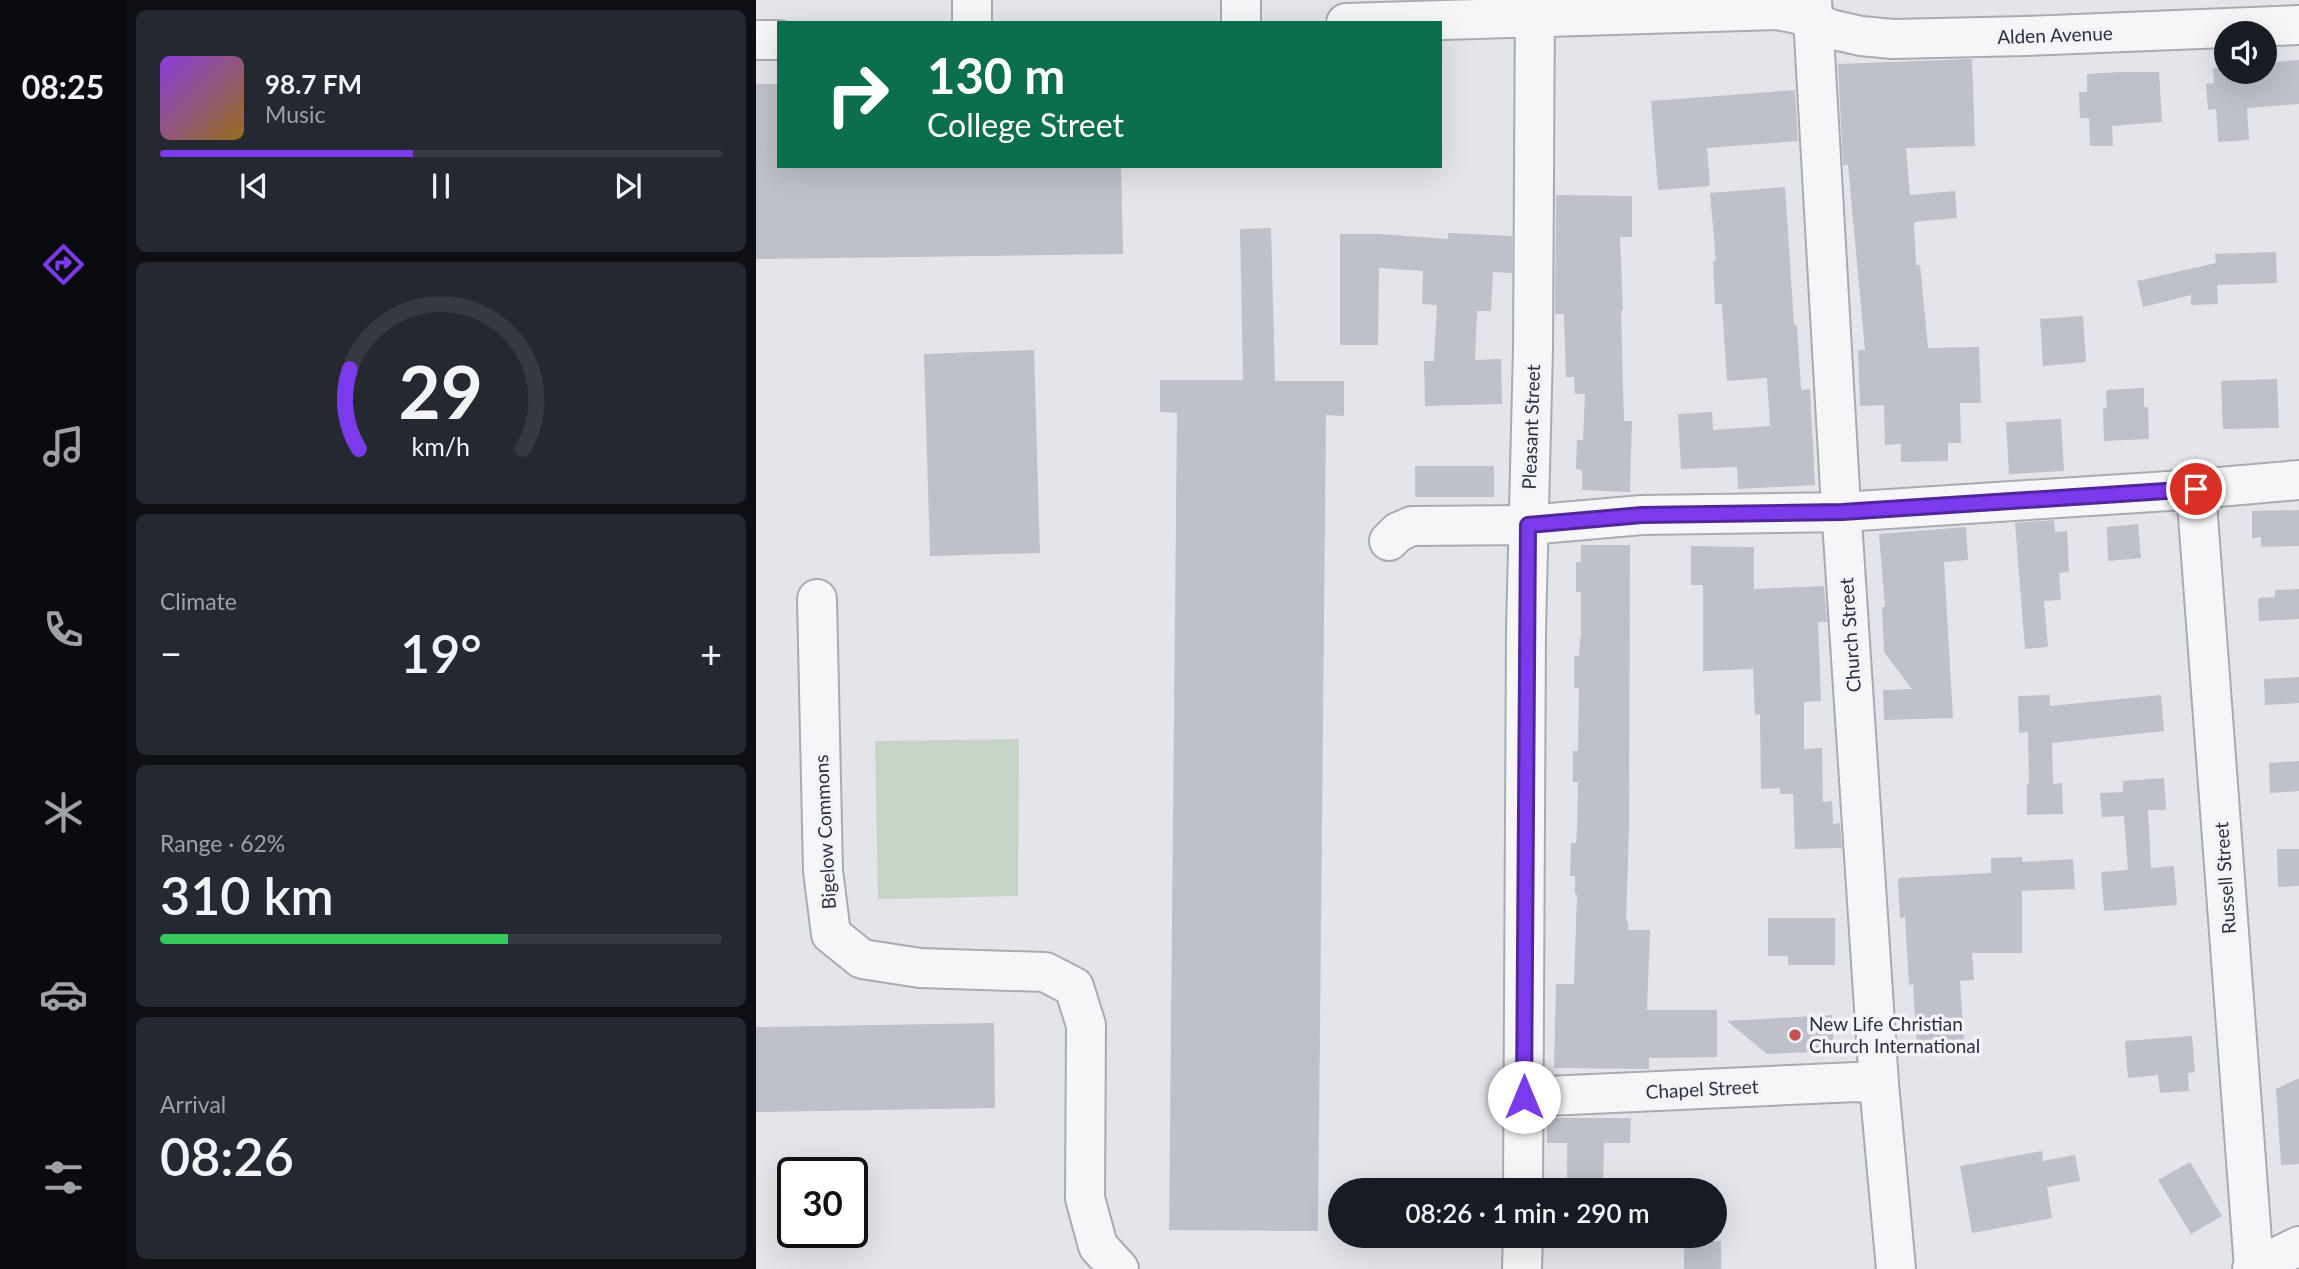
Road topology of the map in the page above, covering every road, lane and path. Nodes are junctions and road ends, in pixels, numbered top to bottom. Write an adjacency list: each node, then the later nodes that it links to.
1 (972, 0): 6 (street)
2 (1241, 0): 7 (street)
3 (1535, 9): 4 (street, Alden Avenue); 8 (street, Alden Avenue); 15 (street, Pleasant Street)
4 (1812, 11): 5 (street, Alden Avenue); 14 (street, Church Street)
5 (2182, 15): 9 (street, Alden Avenue)
6 (972, 21)
7 (1241, 21)
8 (1373, 21)
9 (2299, 25)
10 (756, 40): 11 (street)
11 (777, 40)
12 (2299, 480): 13 (street)
13 (2196, 489): 14 (street); 23 (street, Russell Street)
14 (1842, 512): 15 (street); 18 (street, Church Street)
15 (1528, 525): 16 (street); 19 (street, Pleasant Street)
16 (1389, 541)
17 (817, 599): 24 (street, Bigelow Commons)
18 (1879, 1084): 19 (street, Chapel Street); 26 (street, Church Street)
19 (1524, 1097): 20 (street, Pleasant Street)
20 (1523, 1178)
21 (2299, 1246): 23 (street)
22 (1522, 1248): 25 (street)
23 (2253, 1268)
24 (1119, 1269)
25 (1522, 1269)
26 (1896, 1269)

